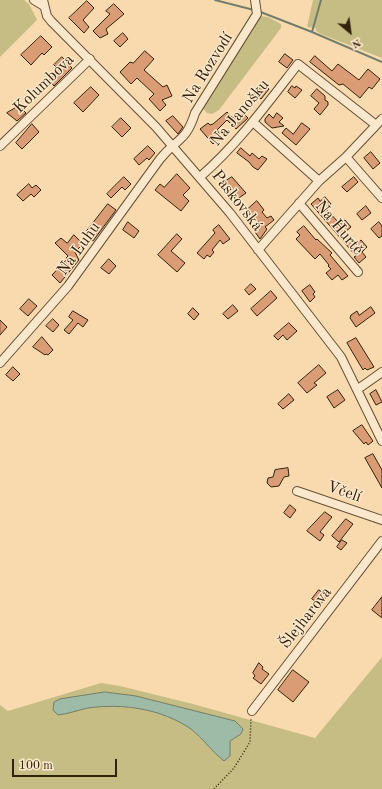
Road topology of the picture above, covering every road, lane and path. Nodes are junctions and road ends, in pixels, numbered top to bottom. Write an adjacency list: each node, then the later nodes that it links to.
1 (34, 0): 3 (street)
2 (255, 0): 9 (street, Na Rozvodí)
3 (43, 3): 4 (street, Paskovská)
4 (90, 59): 8 (street, Kolumbova); 9 (street, Paskovská)
5 (382, 119): 7 (street, Na Hurtě)
6 (253, 122): 7 (street, Na Janošku); 11 (street, Na Janošku); 12 (street, Na Hurtě)
7 (376, 125): 10 (street, Na Hurtě)
8 (0, 146)
9 (173, 146): 11 (street, Paskovská); 17 (street, Na Luhu)
10 (346, 157): 12 (street, Na Hurtě); 13 (street)
11 (200, 177): 15 (street, Paskovská)
12 (319, 181): 14 (street, Na Hurtě)
13 (382, 198)
14 (300, 203): 15 (street, Na Hurtě); 16 (street, Na Hurtě)
15 (258, 250): 19 (street, Paskovská)
16 (358, 272)
17 (0, 363)
18 (382, 372): 19 (street)
19 (358, 389): 20 (street, Paskovská)
20 (382, 441)
21 (297, 491): 22 (street, Včelí)
22 (382, 520)
23 (382, 541): 24 (street, Šlejharova)
24 (252, 711): 25 (path)
25 (214, 789)

